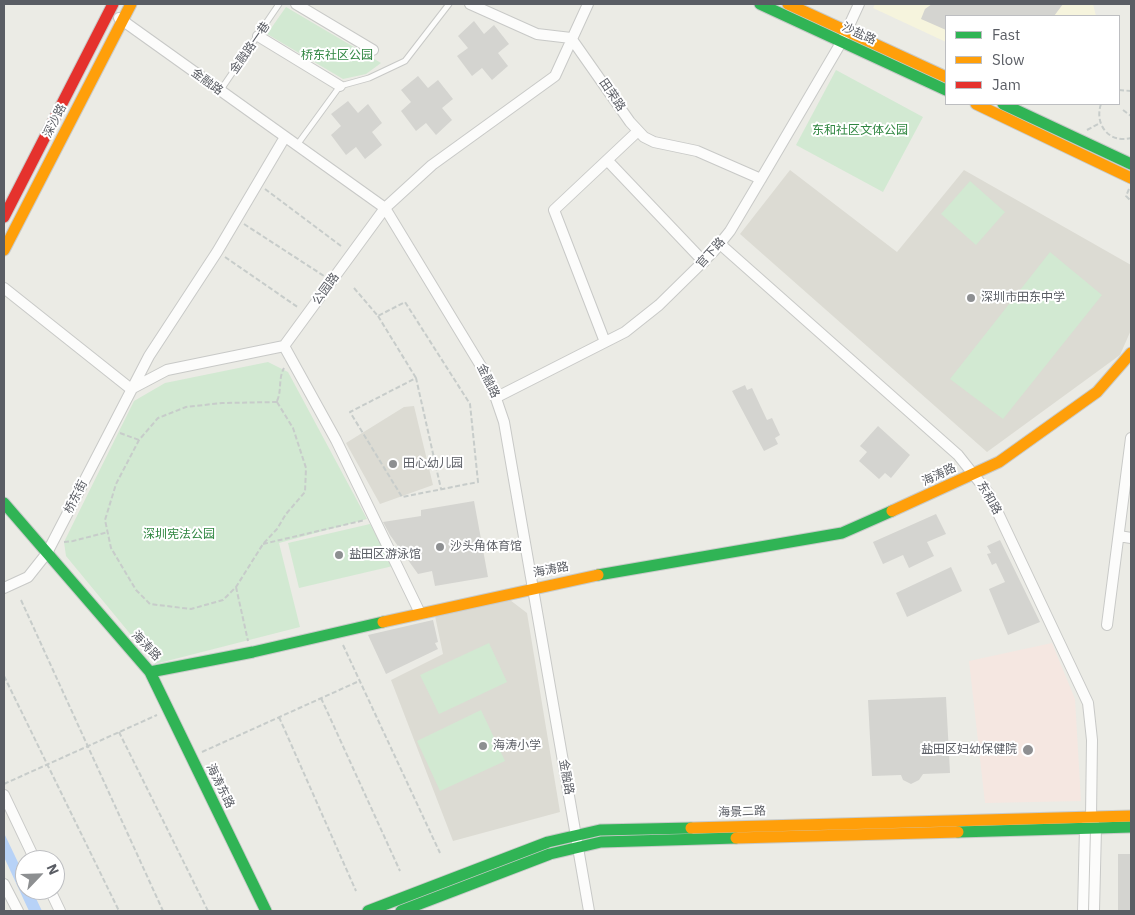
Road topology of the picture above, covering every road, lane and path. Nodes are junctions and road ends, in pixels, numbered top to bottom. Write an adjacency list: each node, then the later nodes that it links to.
1 (131, 4): 11 (street, 深沙路)
2 (279, 4): 12 (lane, 金融路一巷)
3 (296, 4): 15 (street)
4 (450, 4): 17 (lane)
5 (470, 4): 14 (street)
6 (588, 4): 14 (street, 公园路)
7 (760, 4): 13 (street, 沙盐路)
8 (788, 4): 13 (street, 沙盐路)
9 (859, 4): 13 (street, 官下路)
10 (111, 8): 11 (street, 金融路); 39 (street, 深沙路)
11 (122, 21): 19 (street, 金融路); 43 (street, 深沙路)
12 (258, 36): 17 (street); 19 (lane, 金融路一巷)
13 (844, 36): 16 (street, 沙盐路); 18 (street, 沙盐路); 34 (street, 官下路)
14 (572, 38): 27 (street, 田荣路); 38 (street, 公园路)
15 (373, 50)
16 (945, 77)
17 (340, 86): 30 (lane)
18 (945, 89)
19 (219, 91): 28 (street, 金融路)
20 (978, 105): 33 (street)
21 (1005, 105): 32 (street)
22 (1101, 105): 25 (path)
23 (1123, 110): 24 (path)
24 (1131, 116)
25 (1100, 123): 26 (path); 29 (path)
26 (1089, 128)
27 (638, 131): 31 (street); 34 (street, 田荣路)
28 (285, 137): 30 (street, 金融路); 35 (street, 桥东街)
29 (1131, 138)
30 (297, 145): 38 (street, 金融路)
31 (607, 160): 45 (street); 51 (street)
32 (1131, 164)
33 (1131, 178)
34 (761, 179): 41 (street, 官下路)
35 (257, 183): 40 (street, 桥东街); 42 (path)
36 (1131, 189): 37 (path)
37 (1131, 201)
38 (385, 208): 52 (street, 公园路); 57 (street, 金融路)
39 (4, 217)
40 (236, 219): 44 (street, 桥东街); 46 (path)
41 (720, 244): 45 (street, 官下路); 62 (street, 东和路)
42 (341, 246)
43 (4, 250)
44 (216, 252): 49 (path); 56 (street, 桥东街)
45 (704, 262): 51 (street, 官下路)
46 (324, 276)
47 (4, 288): 56 (street)
48 (354, 288): 50 (path)
49 (303, 310)
50 (378, 316): 55 (path); 63 (path)
51 (606, 342): 57 (street, 官下路)
52 (284, 346): 53 (street); 56 (street)
53 (291, 358): 58 (path); 65 (street)
54 (1130, 360): 62 (street, 海涛路)
55 (416, 378): 63 (path); 63 (path)
56 (131, 389): 59 (street, 桥东街)
57 (496, 396): 74 (street, 金融路)
58 (277, 402): 61 (path); 70 (path)
59 (110, 430): 61 (path); 68 (street, 桥东街)
60 (1131, 438): 67 (street)
61 (139, 440): 66 (path)
62 (974, 474): 74 (street, 海涛路); 93 (street, 东和路)
63 (441, 489)
64 (4, 503): 71 (street, 海涛路)
65 (374, 518): 70 (path); 76 (street)
66 (108, 532): 68 (path); 72 (path)
67 (1119, 536): 69 (street); 77 (street)
68 (55, 538): 71 (street, 桥东街)
69 (1131, 538)
70 (263, 544): 72 (path)
71 (47, 553): 73 (street, 桥东街); 80 (street, 海涛路)
72 (236, 587): 79 (path)
73 (4, 588)
74 (533, 588): 76 (street, 海涛路); 96 (street, 金融路)
75 (21, 600): 87 (path)
76 (420, 612): 78 (street, 海涛路)
77 (1107, 625)
78 (338, 634): 79 (street, 海涛路); 82 (path)
79 (250, 653): 80 (street, 海涛路)
80 (150, 672): 84 (street, 海涛东路)
81 (4, 676): 89 (path)
82 (358, 681): 83 (path); 98 (path)
83 (321, 698): 85 (path); 99 (path)
84 (168, 710): 86 (path); 88 (street, 海涛东路)
85 (280, 717): 88 (path); 101 (path)
86 (119, 732): 87 (path); 105 (path)
87 (88, 746): 89 (path); 104 (path)
88 (191, 757): 106 (street, 海涛东路)
89 (48, 764): 90 (path); 103 (path)
90 (4, 784)
91 (4, 795): 97 (street)
92 (1131, 816): 93 (street, 海景二路)
93 (1091, 817): 95 (street, 东和路); 96 (street, 海景二路)
94 (1131, 827): 95 (street, 海景二路)
95 (1090, 828): 96 (street, 海景二路); 110 (street, 东和路); 111 (street, 东和路)
96 (577, 841): 107 (street, 海景二路); 108 (street, 海景二路); 109 (street, 金融路)
97 (30, 850)
98 (440, 853)
99 (400, 871)
100 (4, 884): 102 (street)
101 (356, 892)
102 (18, 911)
103 (120, 911)
104 (164, 911)
105 (208, 911)
106 (266, 911)
107 (368, 911)
108 (401, 911)
109 (588, 911)
110 (1082, 911)
111 (1094, 911)

